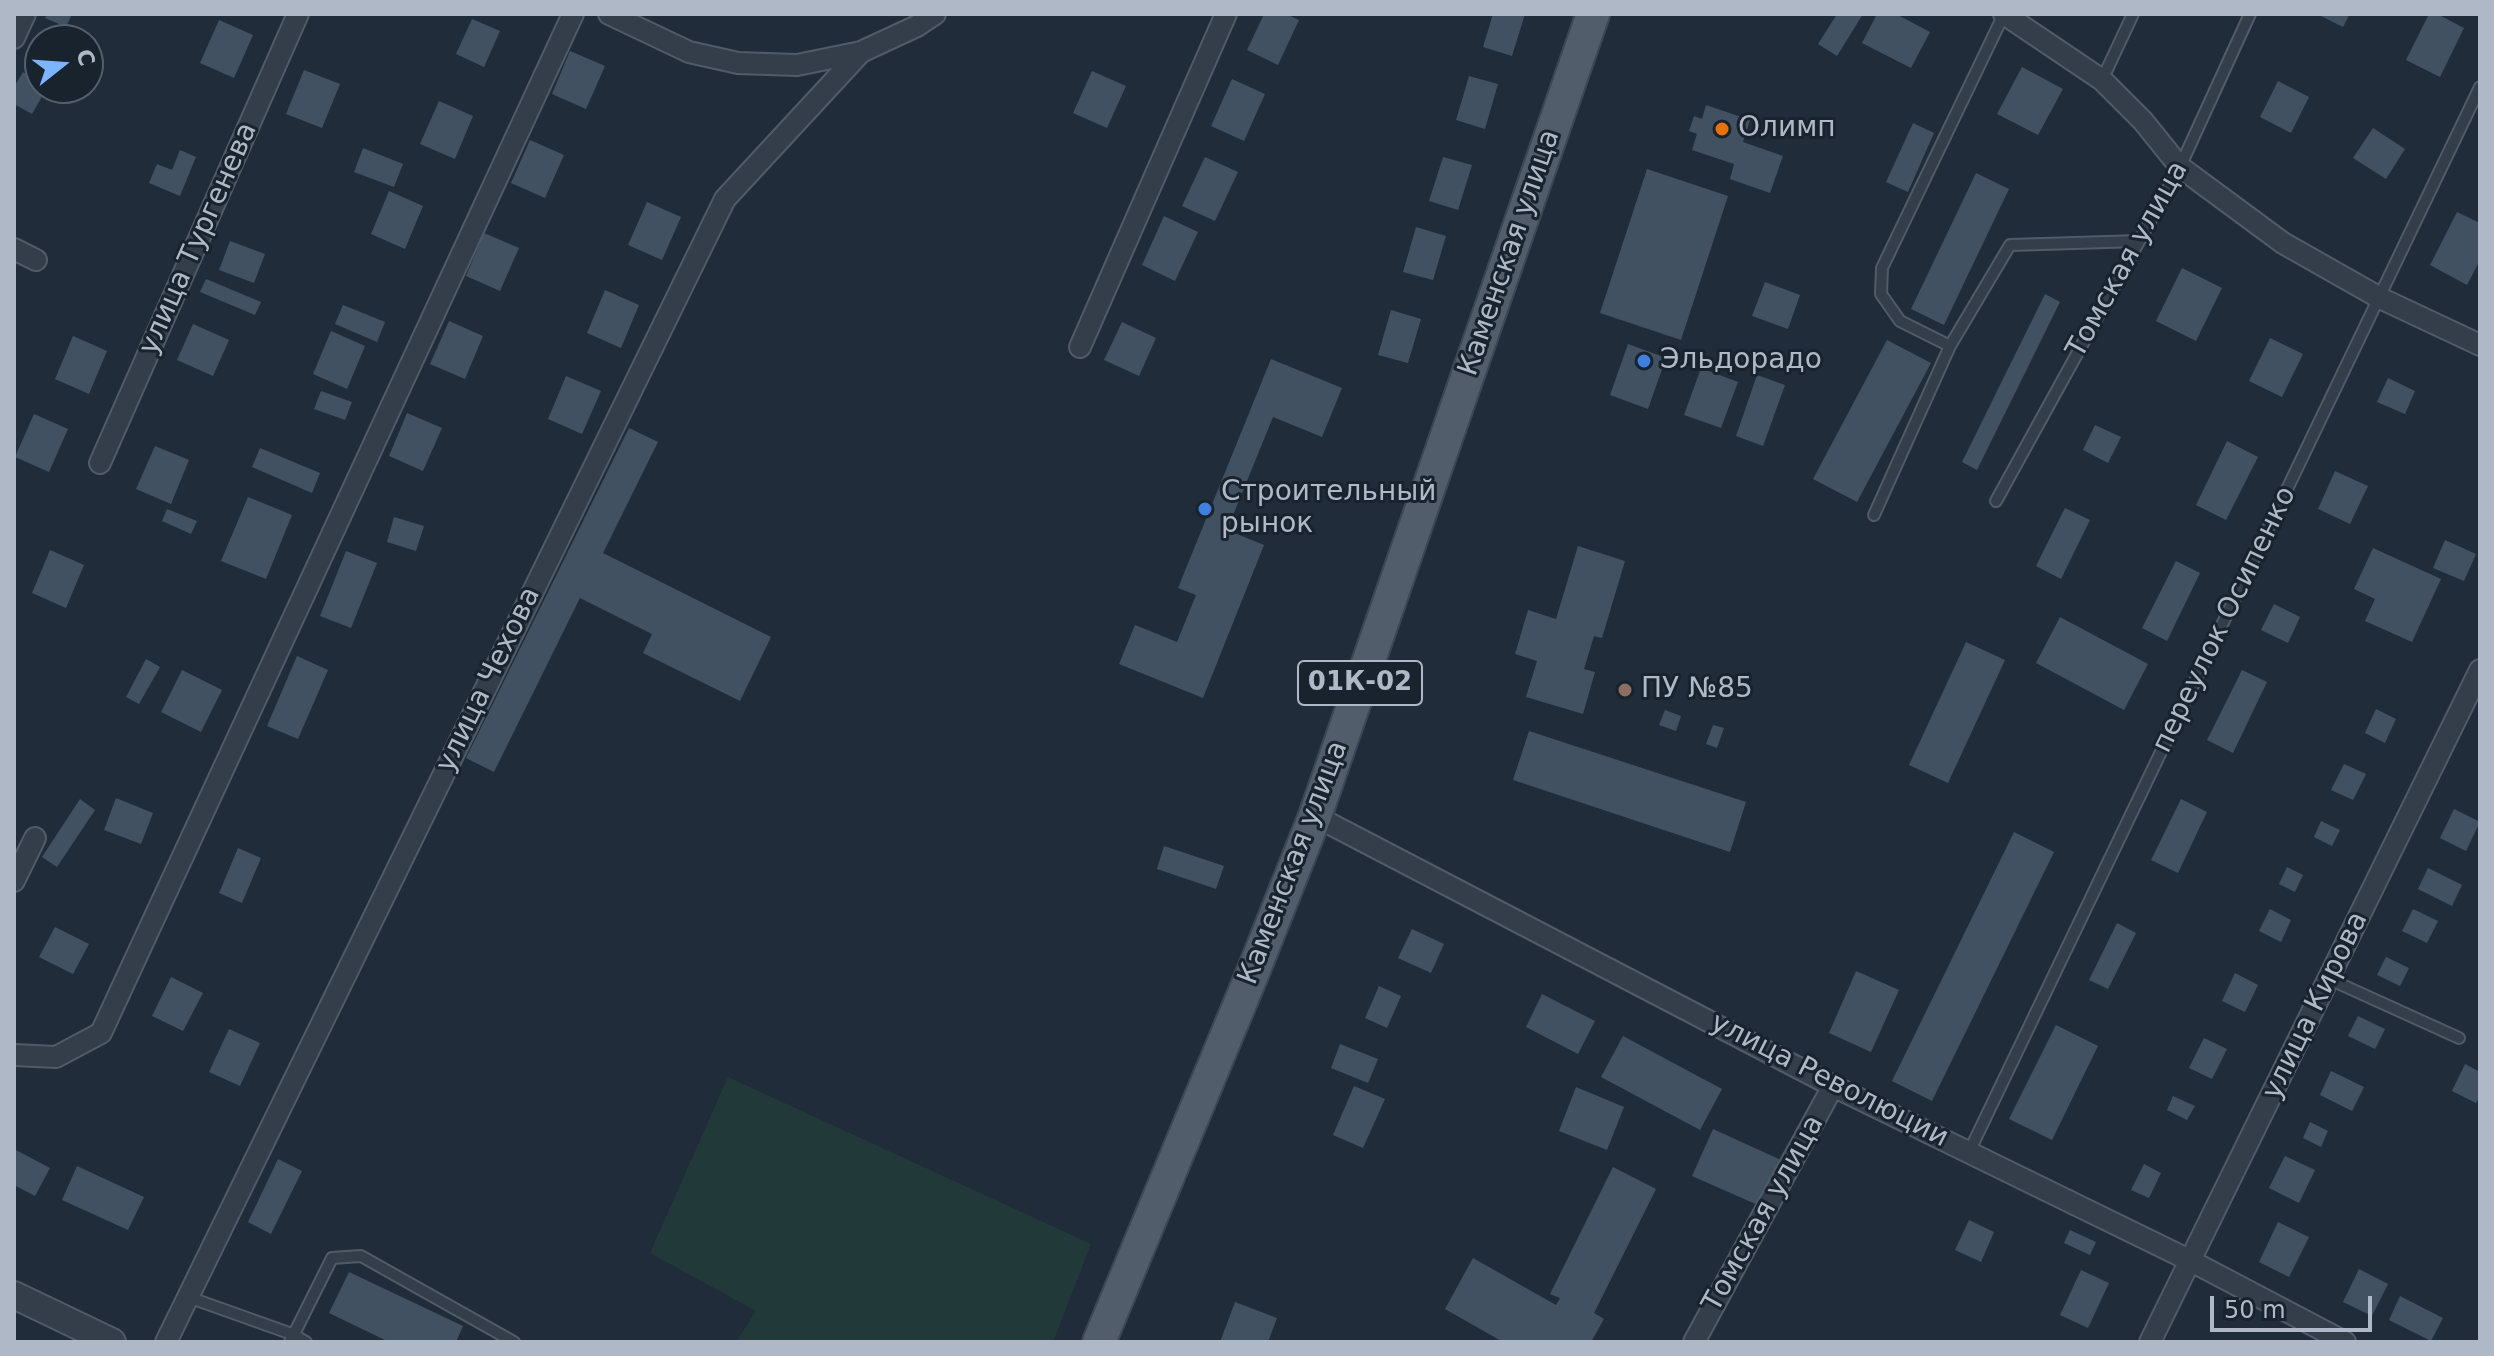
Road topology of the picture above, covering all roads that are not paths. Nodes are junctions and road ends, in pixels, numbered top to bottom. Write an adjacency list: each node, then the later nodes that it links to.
1 (25, 14): 11 (street)
2 (298, 14): 23 (street, улица Тургенева)
3 (573, 14): 32 (street)
4 (609, 14): 12 (street)
5 (935, 14): 12 (street)
6 (1226, 14): 22 (street)
7 (1593, 14): 27 (main road, Каменская улица / 01К-02)
8 (2004, 14): 13 (street); 21 (lane)
9 (2133, 14): 13 (lane)
10 (2250, 14): 15 (lane, Томская улица)
11 (14, 38)
12 (861, 52): 37 (street, улица Чехова)
13 (2102, 80): 15 (street)
14 (2480, 87): 19 (lane, переулок Осипенко)
15 (2180, 167): 16 (lane, Томская улица); 19 (street)
16 (2139, 241): 21 (lane); 24 (lane, Томская улица)
17 (14, 249): 18 (street)
18 (36, 260)
19 (2380, 298): 20 (street); 34 (lane, переулок Осипенко)
20 (2480, 345)
21 (1950, 346): 25 (lane)
22 (1080, 347)
23 (100, 463)
24 (1996, 501)
25 (1874, 515)
26 (2480, 670): 30 (street, улица Кирова)
27 (1315, 816): 33 (street, улица Революции); 43 (main road, Каменская улица / 01К-02)
28 (35, 838): 29 (street)
29 (14, 881)
30 (2329, 979): 31 (lane); 35 (street, улица Кирова)
31 (2459, 1038)
32 (14, 1055)
33 (1833, 1086): 34 (street, улица Революции); 44 (street, Томская улица)
34 (1969, 1152): 35 (street, улица Революции)
35 (2191, 1261): 45 (street, улица Кирова); 46 (street, улица Революции)
36 (14, 1295): 39 (street)
37 (188, 1297): 38 (lane); 40 (street, улица Чехова)
38 (291, 1338): 41 (lane); 42 (lane)
39 (112, 1342)
40 (166, 1342)
41 (306, 1342)
42 (514, 1342)
43 (1099, 1342)
44 (1694, 1342)
45 (2150, 1342)
46 (2345, 1342)

